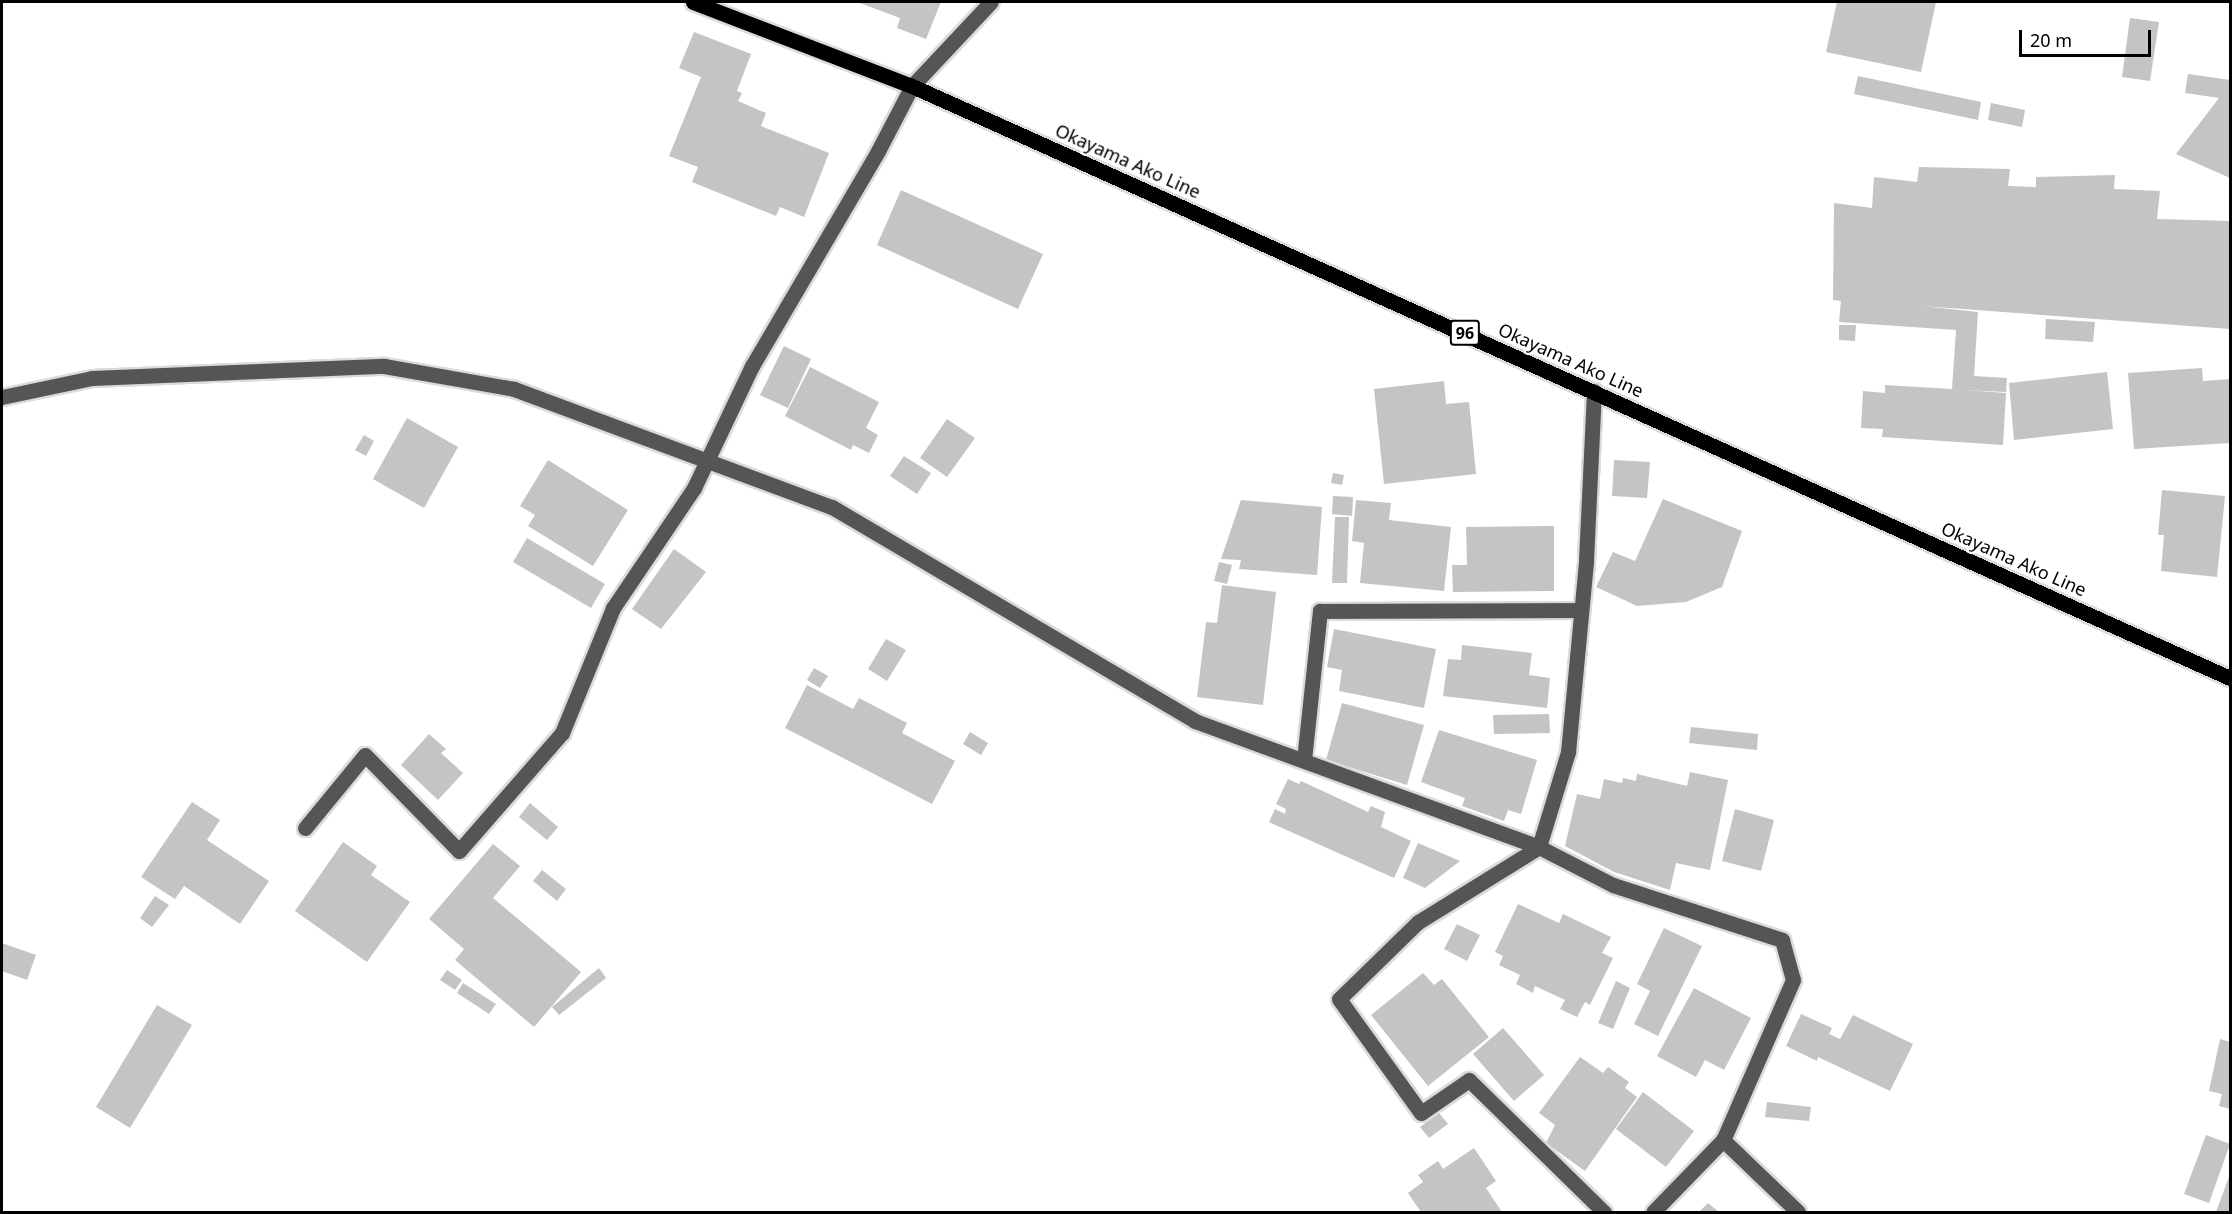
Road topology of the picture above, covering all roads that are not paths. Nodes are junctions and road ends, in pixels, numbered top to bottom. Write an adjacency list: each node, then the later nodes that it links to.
1 (693, 2): 3 (main road, Okayama Ako Line / 96)
2 (991, 2): 3 (street)
3 (912, 86): 4 (main road, Okayama Ako Line / 96); 6 (street)
4 (1594, 391): 7 (street); 8 (main road, Okayama Ako Line / 96)
5 (2, 397): 6 (street)
6 (707, 461): 9 (street); 10 (street)
7 (1581, 610): 9 (street); 11 (street)
8 (2230, 678)
9 (1304, 760): 11 (street)
10 (305, 828)
11 (1539, 847): 12 (street); 13 (street)
12 (1723, 1140): 14 (street); 15 (street)
13 (1604, 1212)
14 (1653, 1212)
15 (1798, 1212)

